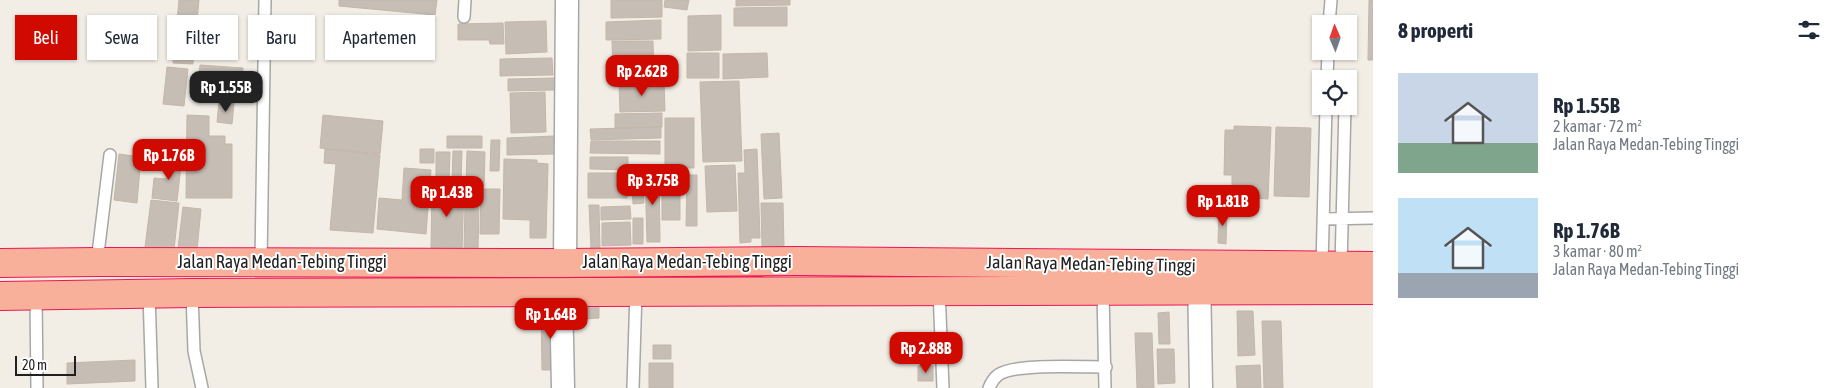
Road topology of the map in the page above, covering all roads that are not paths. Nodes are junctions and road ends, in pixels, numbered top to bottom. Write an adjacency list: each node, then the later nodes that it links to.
1 (265, 0): 14 (lane)
2 (465, 0): 6 (lane)
3 (567, 0): 16 (street)
4 (1331, 0): 5 (lane)
5 (1330, 15)
6 (464, 17)
7 (1326, 115): 12 (lane)
8 (1345, 115): 10 (lane)
9 (110, 155): 13 (lane)
10 (1342, 218): 11 (lane); 12 (lane); 18 (lane)
11 (1373, 218)
12 (1323, 219): 18 (lane)
13 (98, 262): 14 (highway, Jalan Raya Medan-Tebing Tinggi); 15 (highway, Jalan Raya Medan-Tebing Tinggi)
14 (261, 262): 16 (highway, Jalan Raya Medan-Tebing Tinggi)
15 (0, 263)
16 (565, 263): 17 (highway, Jalan Raya Medan-Tebing Tinggi)
17 (1030, 263): 20 (highway, Jalan Raya Medan-Tebing Tinggi); 25 (highway)
18 (1331, 266): 19 (highway, Jalan Raya Medan-Tebing Tinggi); 20 (highway, Jalan Raya Medan-Tebing Tinggi)
19 (1373, 266)
20 (1199, 278): 22 (highway, Jalan Raya Medan-Tebing Tinggi); 26 (highway, Jalan Raya Medan-Tebing Tinggi); 40 (street)
21 (939, 290): 24 (highway, Jalan Raya Medan-Tebing Tinggi); 25 (highway, Jalan Raya Medan-Tebing Tinggi); 37 (lane)
22 (1373, 290)
23 (561, 291): 24 (highway, Jalan Raya Medan-Tebing Tinggi); 27 (highway, Jalan Raya Medan-Tebing Tinggi); 35 (street)
24 (636, 291): 36 (lane)
25 (1031, 291): 26 (highway, Jalan Raya Medan-Tebing Tinggi)
26 (1103, 291): 31 (lane)
27 (192, 293): 28 (highway, Jalan Raya Medan-Tebing Tinggi); 34 (lane)
28 (149, 294): 30 (highway, Jalan Raya Medan-Tebing Tinggi); 33 (lane)
29 (0, 296): 30 (highway, Jalan Raya Medan-Tebing Tinggi)
30 (36, 296): 32 (lane)
31 (1106, 367): 38 (lane); 39 (lane)
32 (37, 388)
33 (152, 388)
34 (202, 388)
35 (563, 388)
36 (633, 388)
37 (943, 388)
38 (989, 388)
39 (1105, 388)
40 (1201, 388)

